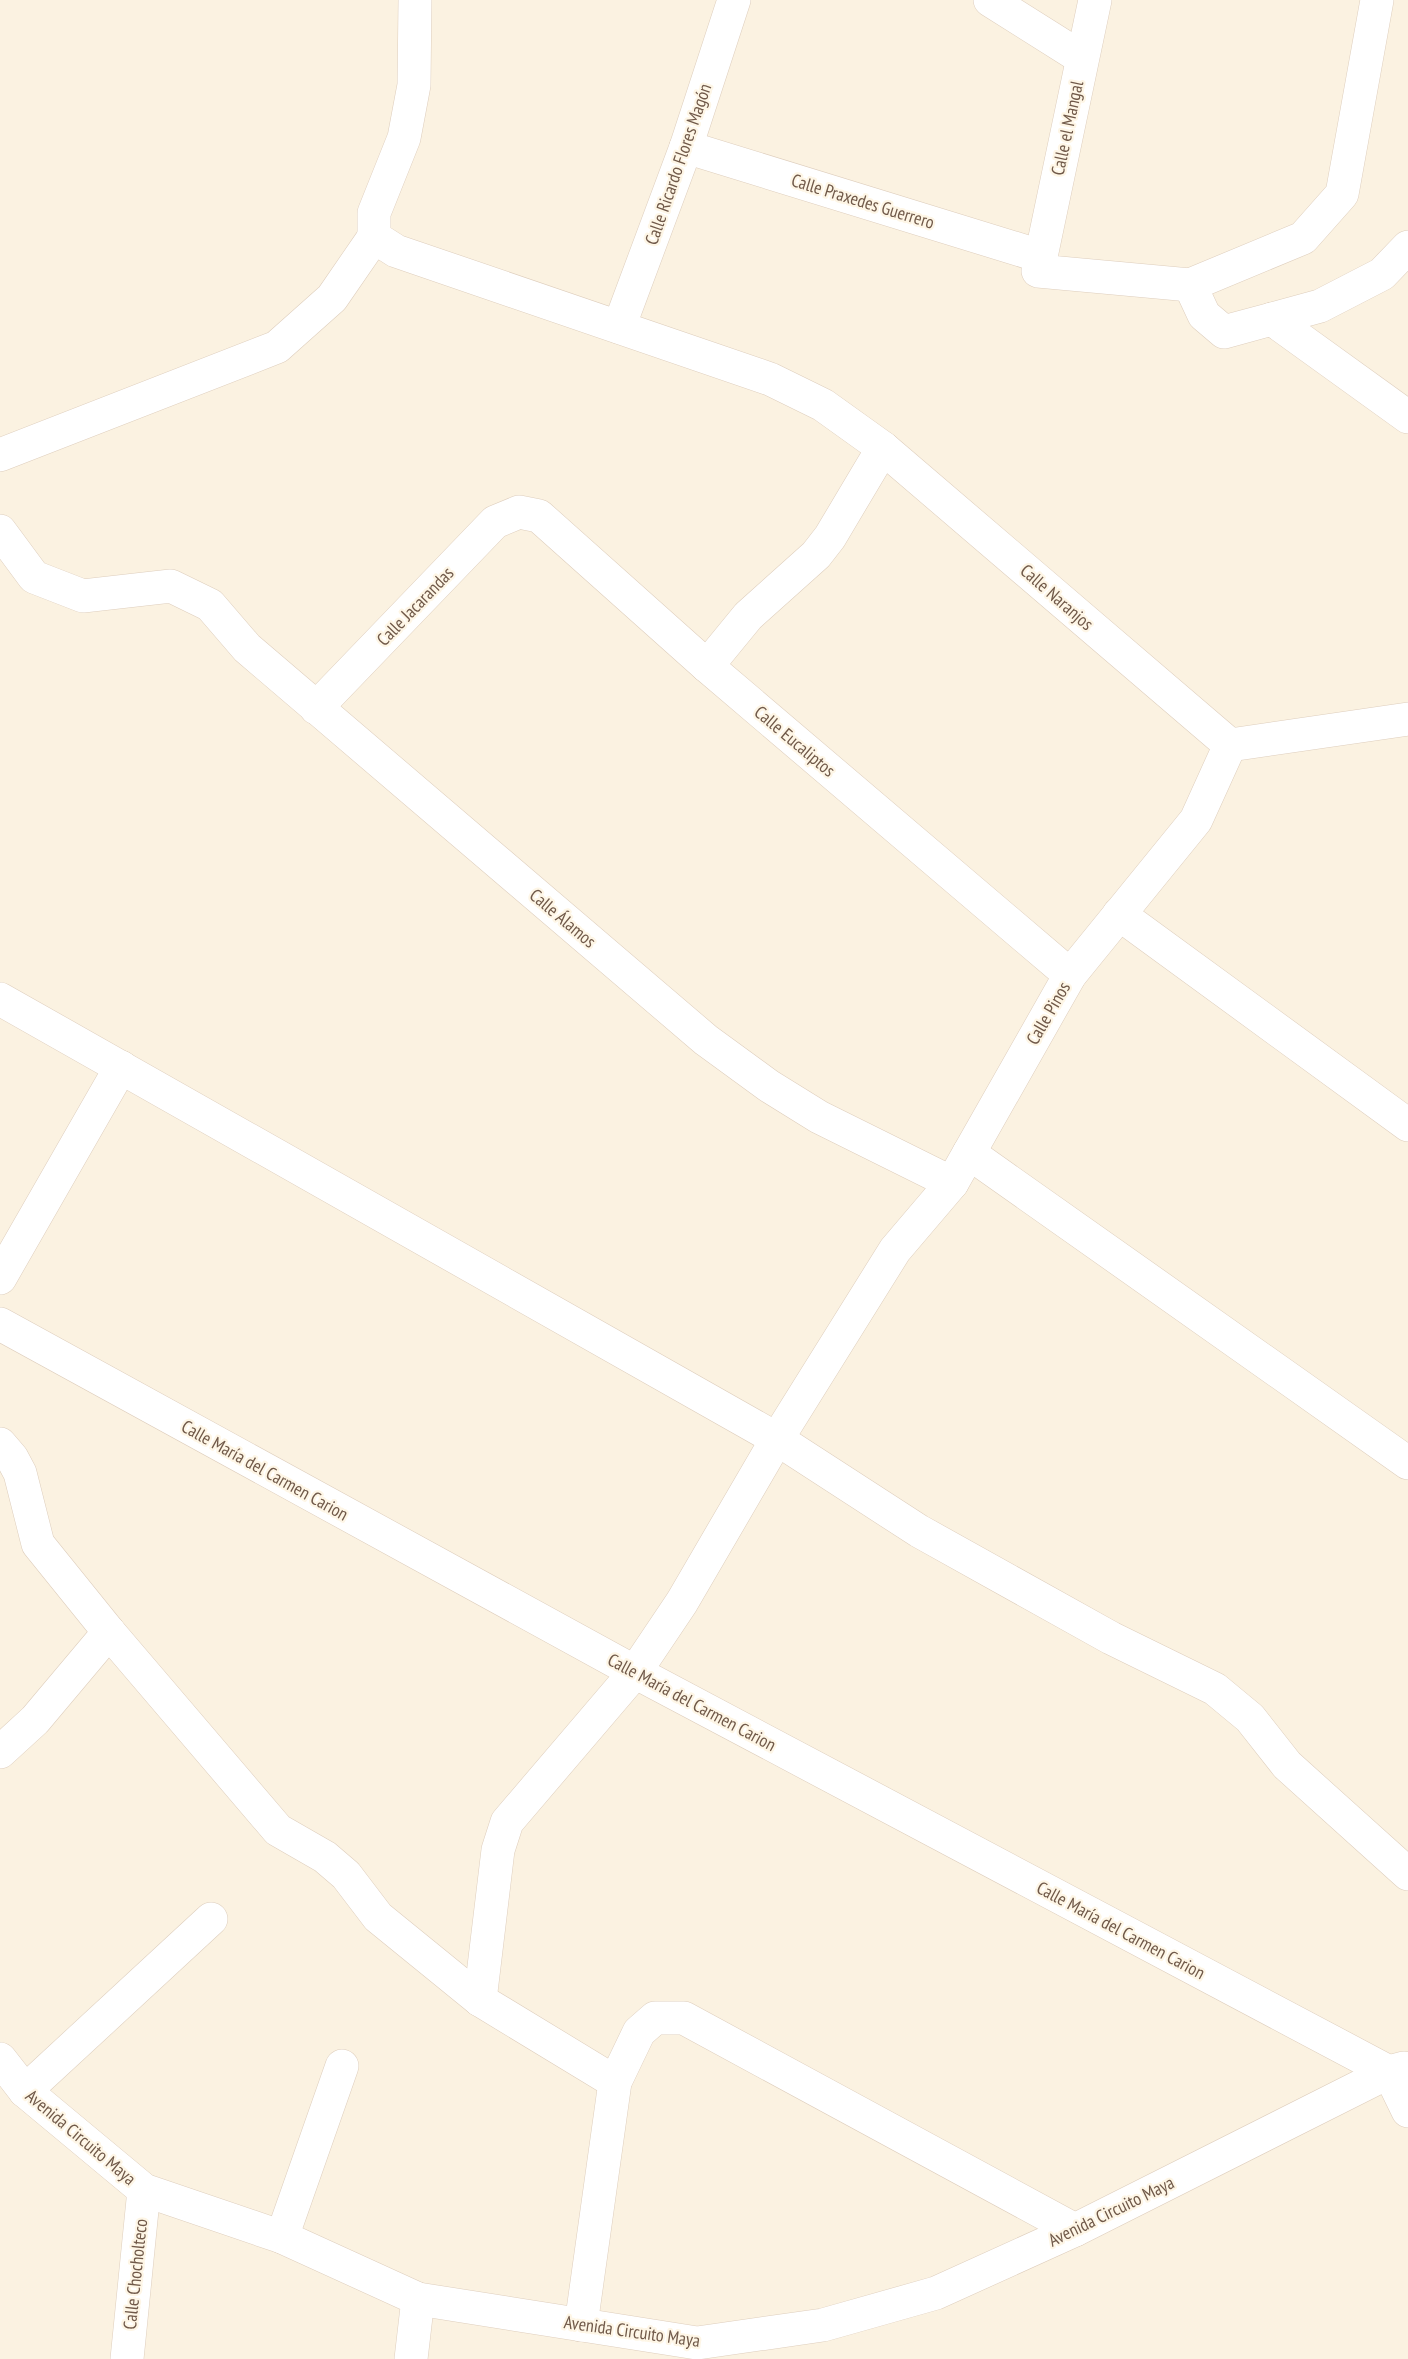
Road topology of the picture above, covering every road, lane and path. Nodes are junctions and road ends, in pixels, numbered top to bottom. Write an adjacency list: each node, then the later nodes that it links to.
1 (415, 0): 8 (street)
2 (734, 0): 7 (street, Calle Ricardo Flores Magón)
3 (990, 0): 6 (street)
4 (1095, 0): 6 (street, Calle el Mangal)
5 (1377, 0): 11 (street)
6 (1082, 58): 10 (street, Calle el Mangal)
7 (686, 147): 10 (street, Calle Praxedes Guerrero); 13 (street, Calle Ricardo Flores Magón)
8 (374, 237): 13 (street, Calle Naranjos); 17 (street)
9 (1408, 248): 12 (street)
10 (1040, 255): 11 (street)
11 (1190, 285): 12 (street)
12 (1272, 319): 14 (street)
13 (619, 327): 16 (street, Calle Naranjos)
14 (1408, 417)
15 (0, 447): 17 (street)
16 (883, 448): 20 (street); 23 (street, Calle Naranjos)
17 (0, 455)
18 (519, 512): 20 (street, Calle Eucaliptos); 21 (street, Calle Jacarandas)
19 (0, 531): 21 (street, Calle Álamos)
20 (707, 666): 25 (street, Calle Eucaliptos)
21 (316, 708): 30 (street, Calle Álamos)
22 (1408, 719): 23 (street)
23 (1230, 745): 24 (street, Calle Pinos)
24 (1119, 914): 25 (street, Calle Pinos); 28 (street)
25 (1071, 975): 29 (street, Calle Pinos)
26 (0, 999): 27 (street)
27 (121, 1067): 31 (street); 33 (street)
28 (1408, 1125)
29 (969, 1153): 30 (street, Calle Pinos); 35 (street)
30 (952, 1183): 33 (street, Calle Pinos)
31 (0, 1278)
32 (0, 1324): 37 (street, Calle María del Carmen Carion)
33 (777, 1439): 37 (street, Calle Pinos); 39 (street)
34 (0, 1444): 36 (street)
35 (1408, 1463)
36 (109, 1632): 38 (street); 41 (street)
37 (635, 1672): 41 (street, Calle Pinos); 44 (street, Calle María del Carmen Carion)
38 (0, 1752)
39 (1408, 1874)
40 (211, 1919): 46 (street)
41 (480, 2000): 45 (street)
42 (0, 2059): 46 (street, Avenida Circuito Maya)
43 (342, 2066): 50 (street)
44 (1398, 2070): 47 (street); 49 (street, Avenida Circuito Maya)
45 (615, 2082): 49 (street); 52 (street)
46 (25, 2091): 48 (street, Avenida Circuito Maya)
47 (1408, 2111)
48 (144, 2190): 50 (street, Avenida Circuito Maya); 54 (street, Calle Chocholteco)
49 (1075, 2230): 53 (street, Avenida Circuito Maya)
50 (282, 2237): 51 (street, Avenida Circuito Maya)
51 (418, 2300): 52 (street, Avenida Circuito Maya); 55 (street)
52 (581, 2325): 53 (street, Avenida Circuito Maya)
53 (697, 2351)
54 (127, 2359)
55 (411, 2359)

